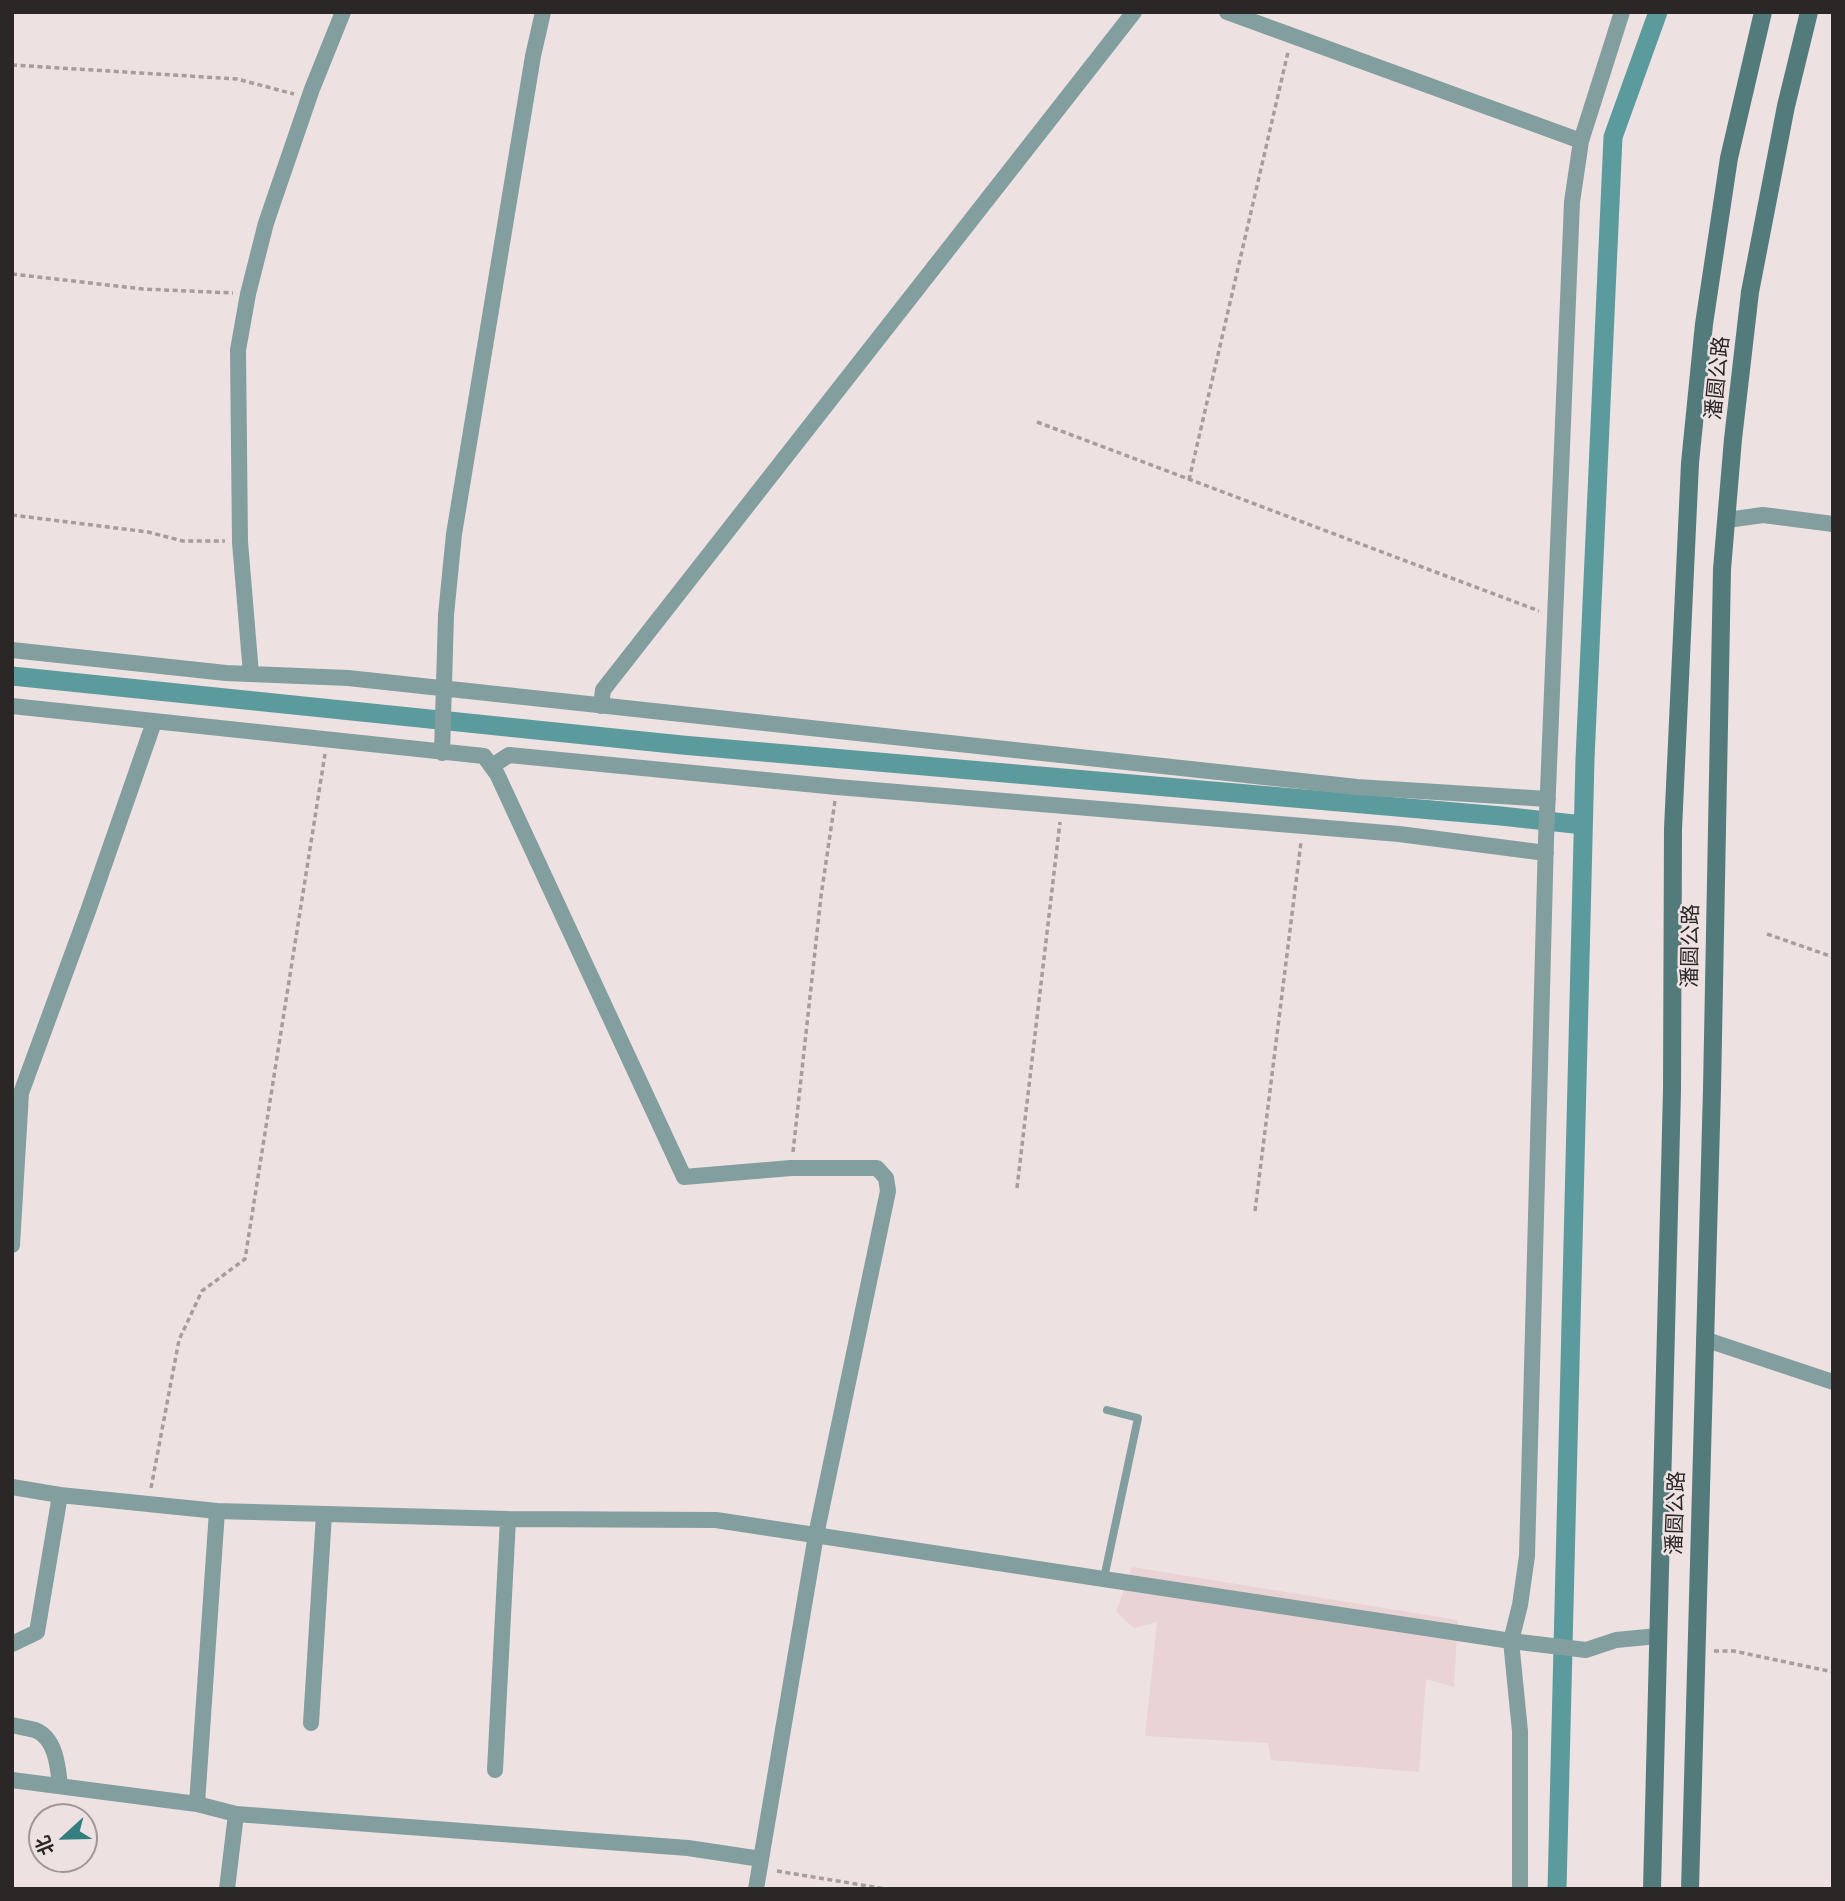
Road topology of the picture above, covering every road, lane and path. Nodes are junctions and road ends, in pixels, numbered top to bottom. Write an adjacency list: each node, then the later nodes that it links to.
1 (343, 12): 10 (street)
2 (542, 12): 23 (street)
3 (1134, 12): 25 (street)
4 (1227, 12): 8 (street)
5 (1622, 12): 11 (street)
6 (1763, 12): 52 (main road, 潘圆公路)
7 (1809, 12): 17 (main road, 潘圆公路)
8 (1292, 35): 11 (street); 15 (path)
9 (12, 65): 10 (path)
10 (310, 97): 13 (street)
11 (1581, 141): 20 (street)
12 (12, 274): 13 (path)
13 (248, 294): 19 (street)
14 (1037, 422): 15 (path)
15 (1189, 480): 20 (path)
16 (12, 515): 19 (path)
17 (1727, 520): 18 (street); 41 (main road, 潘圆公路)
18 (1833, 524)
19 (240, 542): 22 (street)
20 (1556, 617): 31 (street)
21 (12, 650): 22 (street)
22 (251, 674): 23 (street)
23 (443, 694): 25 (street); 28 (street)
24 (12, 706): 26 (street)
25 (601, 706): 31 (street)
26 (154, 722): 27 (street); 40 (street)
27 (327, 741): 28 (street); 46 (path)
28 (442, 747): 29 (street)
29 (492, 766): 30 (street); 37 (street)
30 (837, 787): 32 (street); 37 (path)
31 (1548, 803): 34 (street)
32 (1061, 806): 33 (street); 38 (path)
33 (1303, 826): 34 (street); 39 (path)
34 (1546, 846): 53 (street)
35 (1767, 934): 36 (path)
36 (1833, 957)
37 (791, 1168): 50 (street)
38 (1017, 1188)
39 (1255, 1211)
40 (12, 1245)
41 (1704, 1339): 42 (street); 55 (main road, 潘圆公路)
42 (1833, 1382)
43 (1107, 1409): 51 (lane)
44 (12, 1487): 45 (street)
45 (60, 1495): 46 (street); 54 (street)
46 (149, 1504): 47 (street)
47 (217, 1511): 48 (street); 62 (street)
48 (324, 1514): 49 (street); 57 (street)
49 (508, 1519): 50 (street); 59 (street)
50 (817, 1535): 51 (street); 64 (street)
51 (1104, 1578): 53 (street)
52 (1658, 1636): 53 (street); 69 (main road, 潘圆公路)
53 (1518, 1641): 68 (street)
54 (12, 1644)
55 (1695, 1651): 56 (path); 70 (main road, 潘圆公路)
56 (1833, 1672)
57 (311, 1723)
58 (12, 1725): 61 (street)
59 (495, 1770)
60 (12, 1780): 61 (street)
61 (61, 1786): 62 (street)
62 (197, 1804): 63 (street)
63 (236, 1814): 64 (street); 65 (street)
64 (760, 1864): 66 (street); 67 (path)
65 (227, 1889)
66 (756, 1889)
67 (886, 1889)
68 (1520, 1889)
69 (1652, 1889)
70 (1690, 1889)

